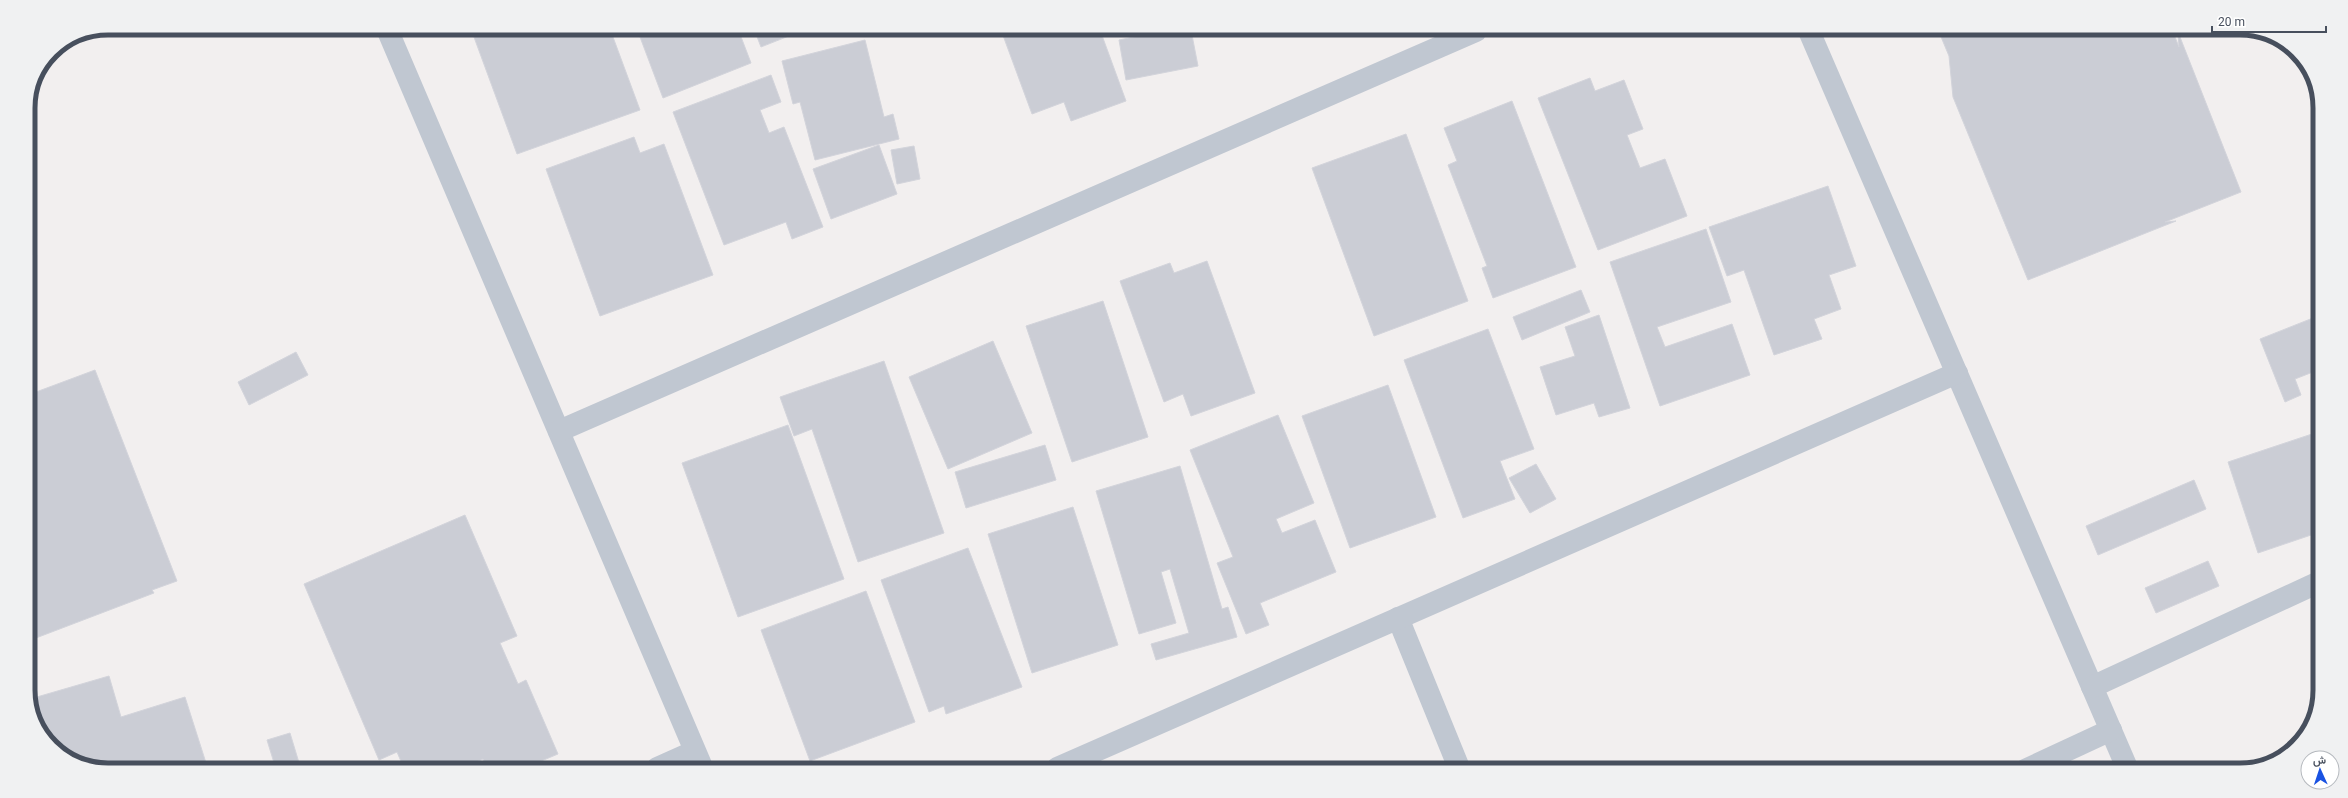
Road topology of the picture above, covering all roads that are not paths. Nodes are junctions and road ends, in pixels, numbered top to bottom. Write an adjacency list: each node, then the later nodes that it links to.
1 (390, 35): 5 (street)
2 (1467, 35): 5 (street)
3 (1811, 35): 4 (street)
4 (1957, 373): 7 (street); 8 (street)
5 (559, 431): 10 (street)
6 (2313, 585): 8 (street)
7 (1398, 618): 12 (street); 13 (street)
8 (2092, 687): 9 (street)
9 (2111, 730): 14 (street); 15 (street)
10 (698, 758): 11 (lane)
11 (675, 763)
12 (1068, 763)
13 (1457, 763)
14 (2040, 763)
15 (2125, 763)

